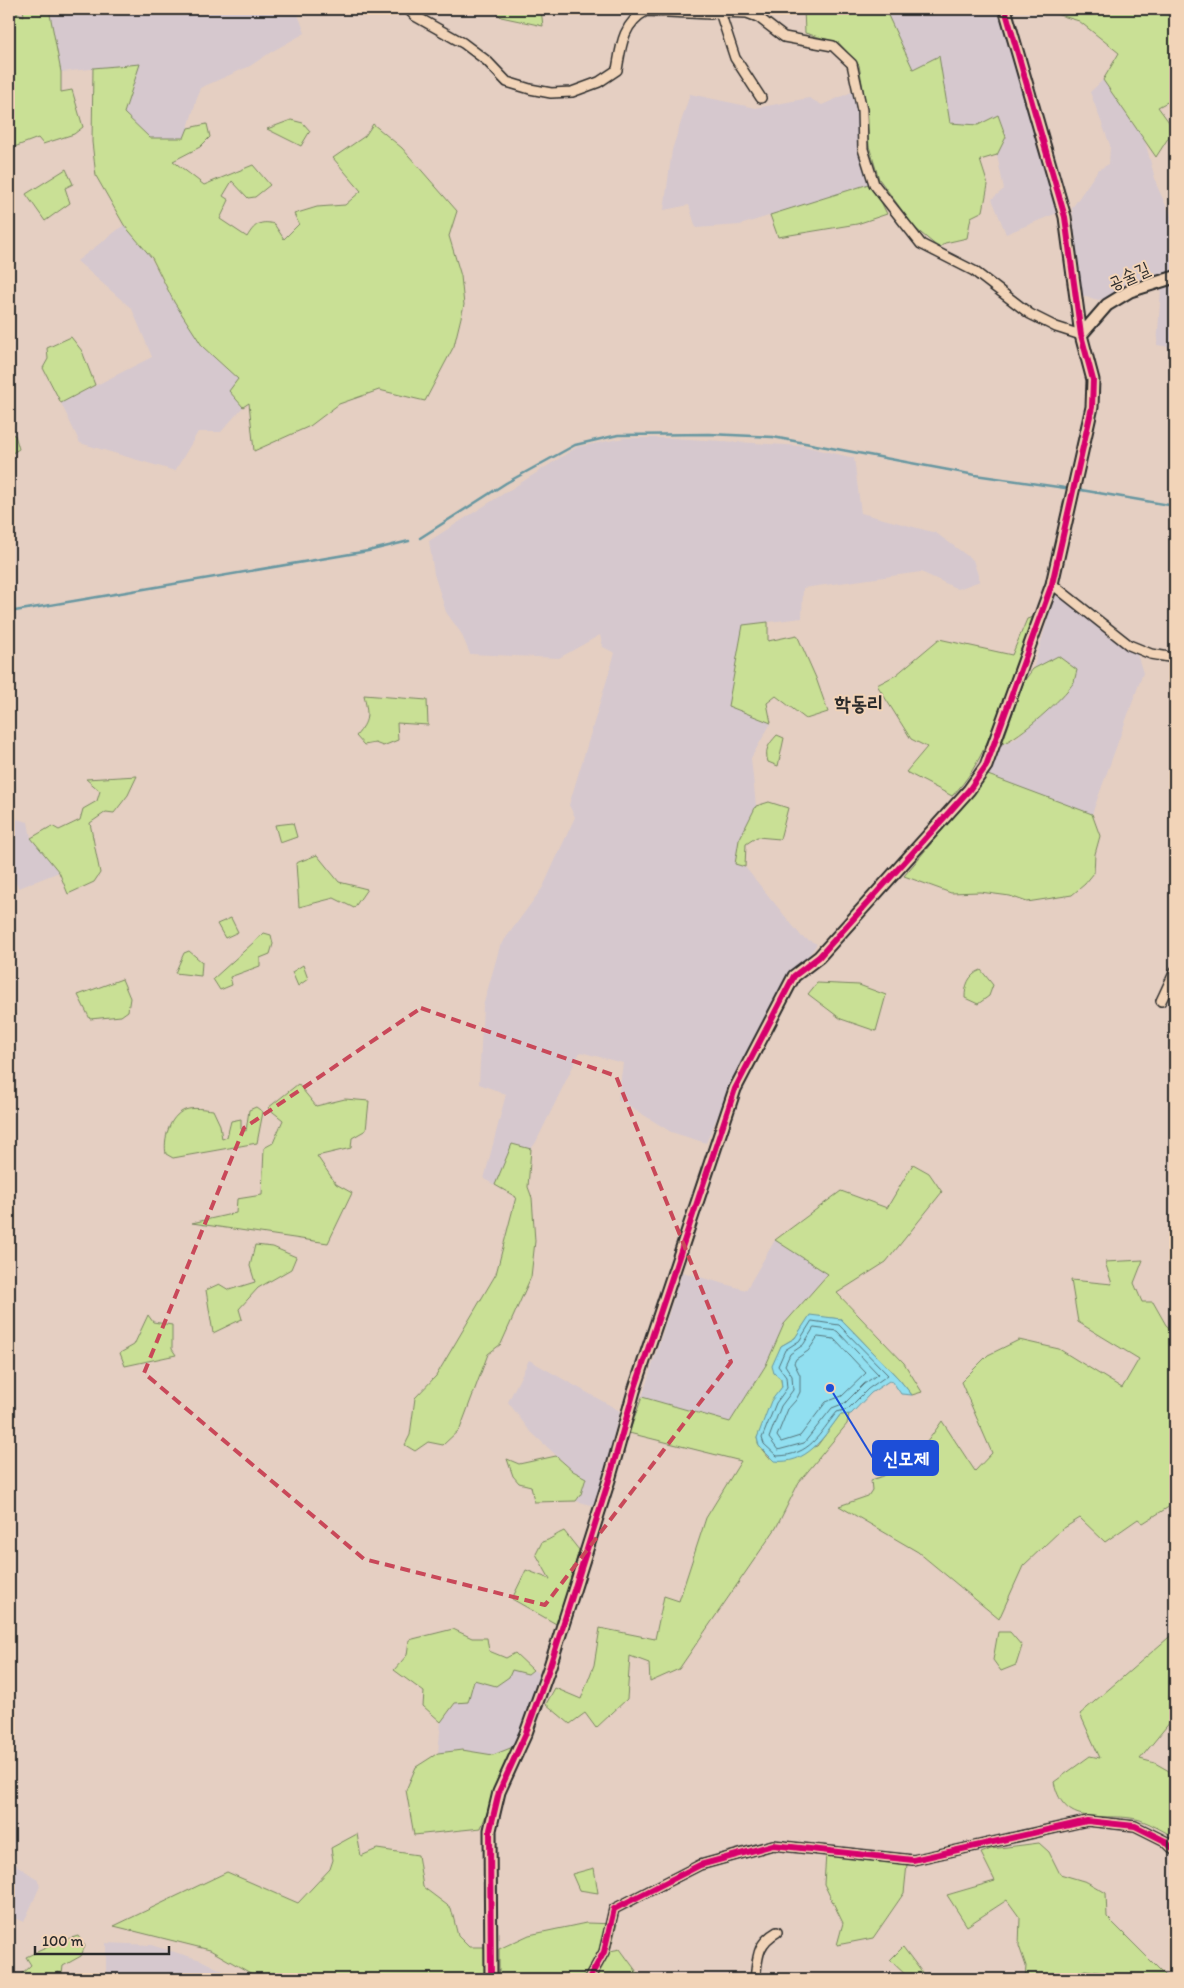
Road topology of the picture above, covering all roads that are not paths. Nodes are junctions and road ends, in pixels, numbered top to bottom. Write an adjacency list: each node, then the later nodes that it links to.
1 (408, 9): 4 (street)
2 (1005, 9): 7 (street)
3 (734, 11): 4 (street); 7 (street)
4 (720, 12): 5 (street)
5 (761, 98)
6 (1175, 277): 7 (street, 공술길)
7 (1081, 336): 8 (street)
8 (1052, 584): 9 (street); 14 (street)
9 (1175, 658)
10 (1175, 971): 11 (street)
11 (1161, 1002)
12 (1175, 1851): 15 (street)
13 (777, 1932): 16 (street)
14 (491, 1979)
15 (589, 1979)
16 (755, 1979)

